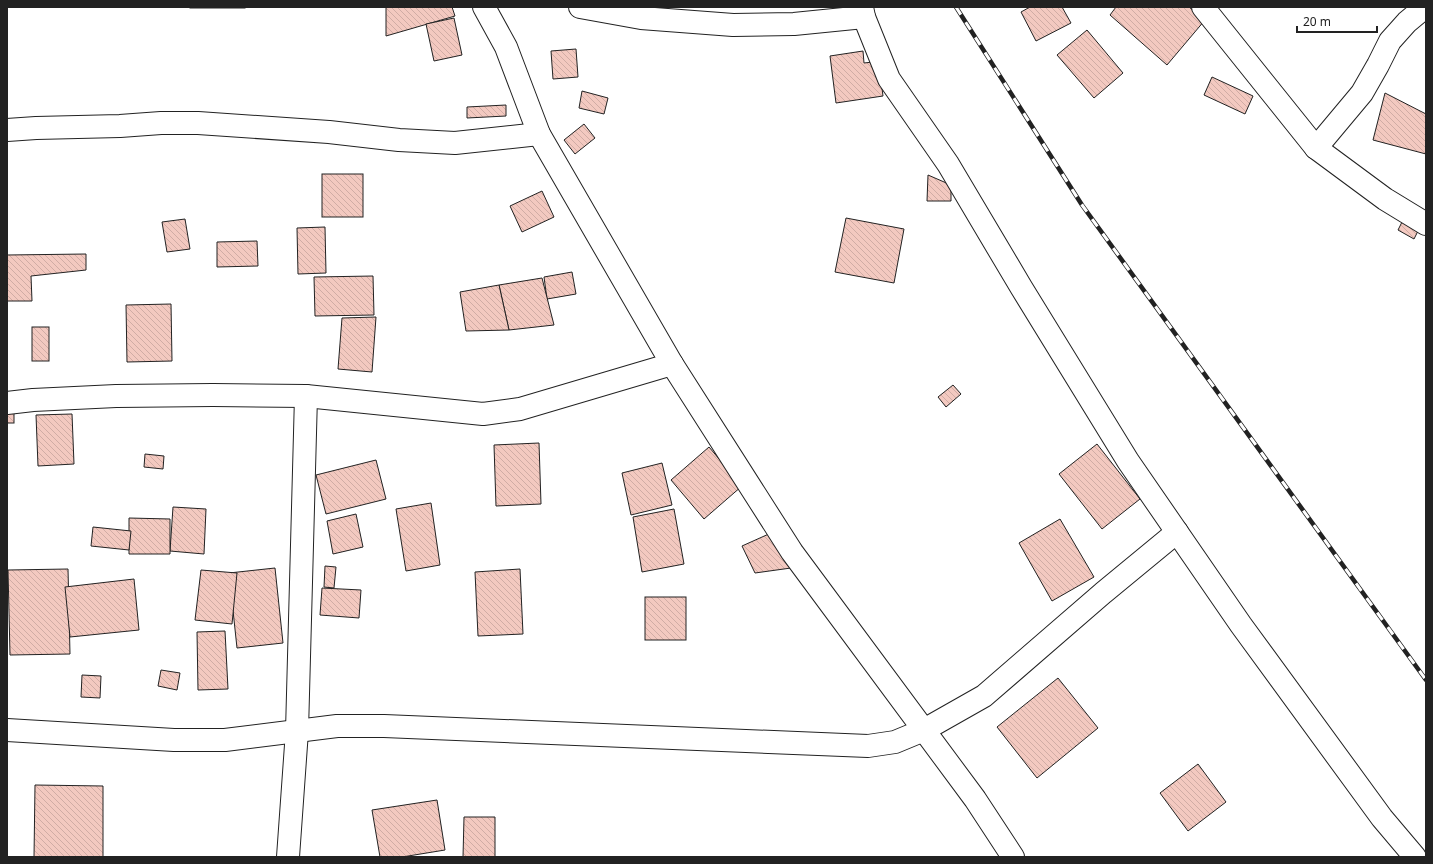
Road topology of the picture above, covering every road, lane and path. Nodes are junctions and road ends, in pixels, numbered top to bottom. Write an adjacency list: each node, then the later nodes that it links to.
1 (484, 7): 7 (street)
2 (580, 7): 5 (street)
3 (1202, 7): 8 (street)
4 (1425, 7): 8 (street)
5 (863, 12): 13 (street)
6 (7, 130): 7 (street)
7 (539, 134): 10 (street)
8 (1316, 148): 9 (street)
9 (1426, 224)
10 (672, 364): 11 (street); 15 (street)
11 (306, 396): 12 (street); 16 (street)
12 (7, 403)
13 (1177, 532): 15 (street); 19 (street)
14 (7, 730): 16 (street)
15 (924, 730): 16 (street); 18 (street)
16 (297, 731): 17 (street)
17 (288, 857)
18 (1013, 857)
19 (1415, 857)

